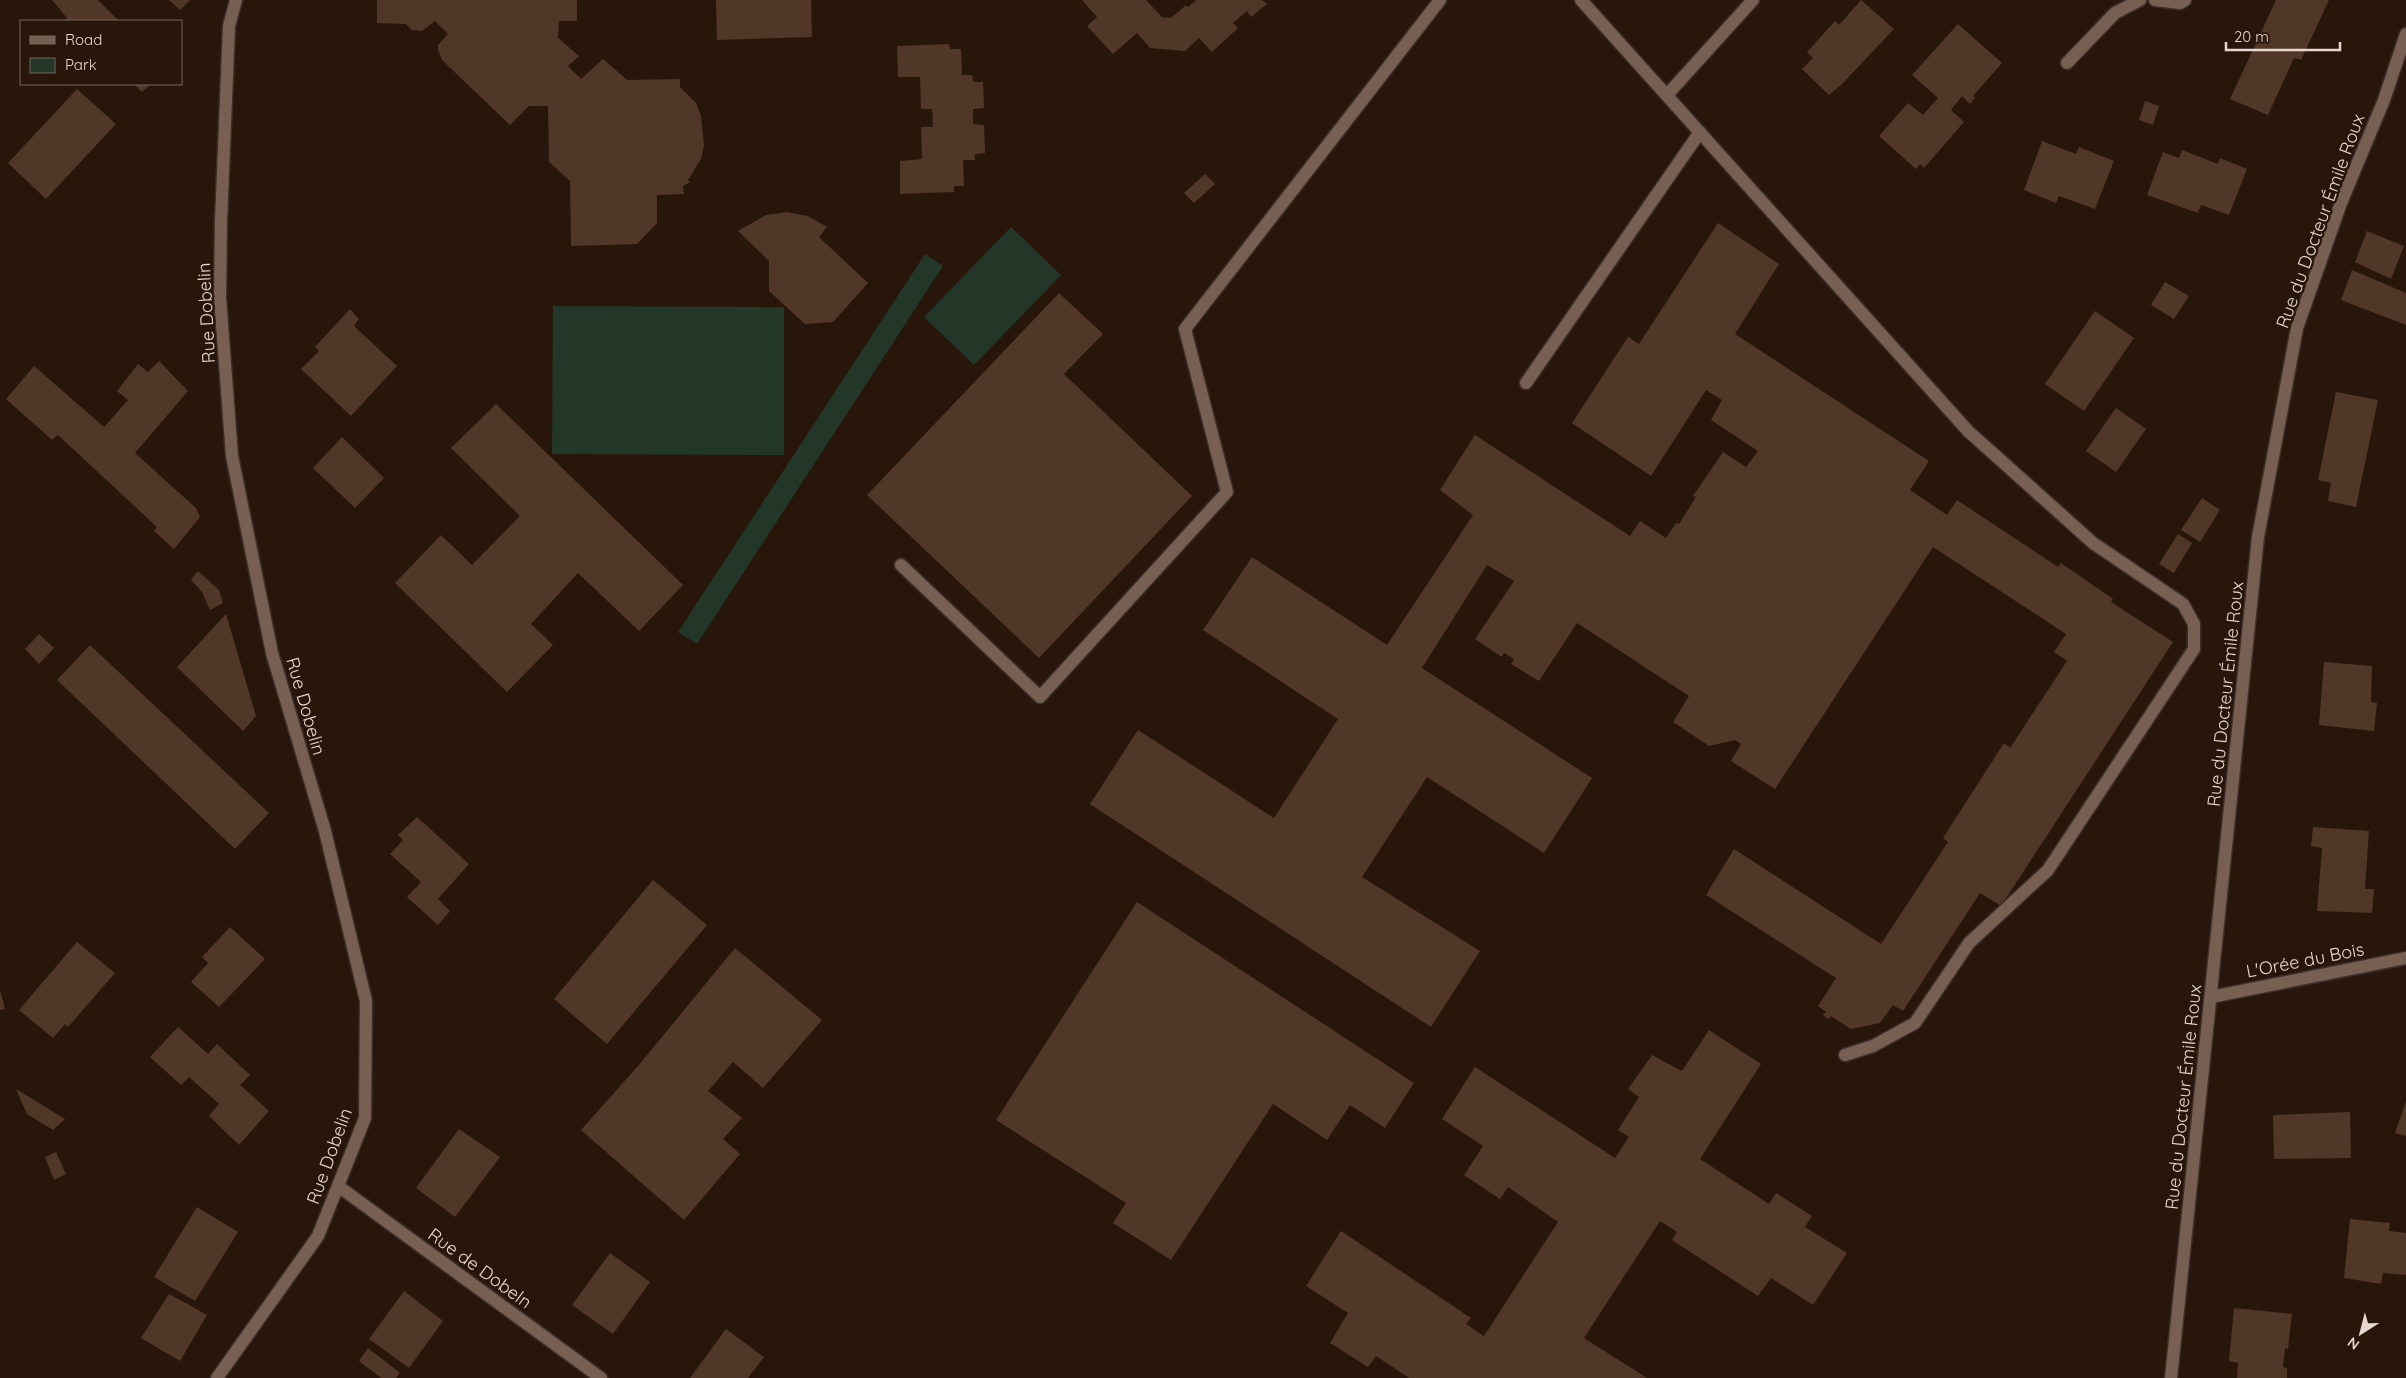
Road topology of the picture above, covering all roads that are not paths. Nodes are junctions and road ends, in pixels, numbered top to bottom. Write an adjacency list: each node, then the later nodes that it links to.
1 (236, 0): 17 (street, Rue Dobelin)
2 (1440, 0): 13 (street)
3 (1580, 0): 10 (street)
4 (1753, 0): 10 (street)
5 (2140, 0): 9 (street)
6 (2155, 0): 7 (street)
7 (2185, 0)
8 (2406, 34): 15 (street, Rue du Docteur Émile Roux)
9 (2067, 63)
10 (1667, 95): 11 (street)
11 (1700, 132): 12 (street); 16 (street)
12 (1526, 383)
13 (901, 565)
14 (2406, 958): 15 (street, L'Orée du Bois)
15 (2212, 997): 20 (street, Rue du Docteur Émile Roux)
16 (1845, 1055)
17 (338, 1186): 18 (street, Rue Dobelin); 19 (street, Rue de Dobeln)
18 (217, 1378)
19 (601, 1378)
20 (2171, 1378)

